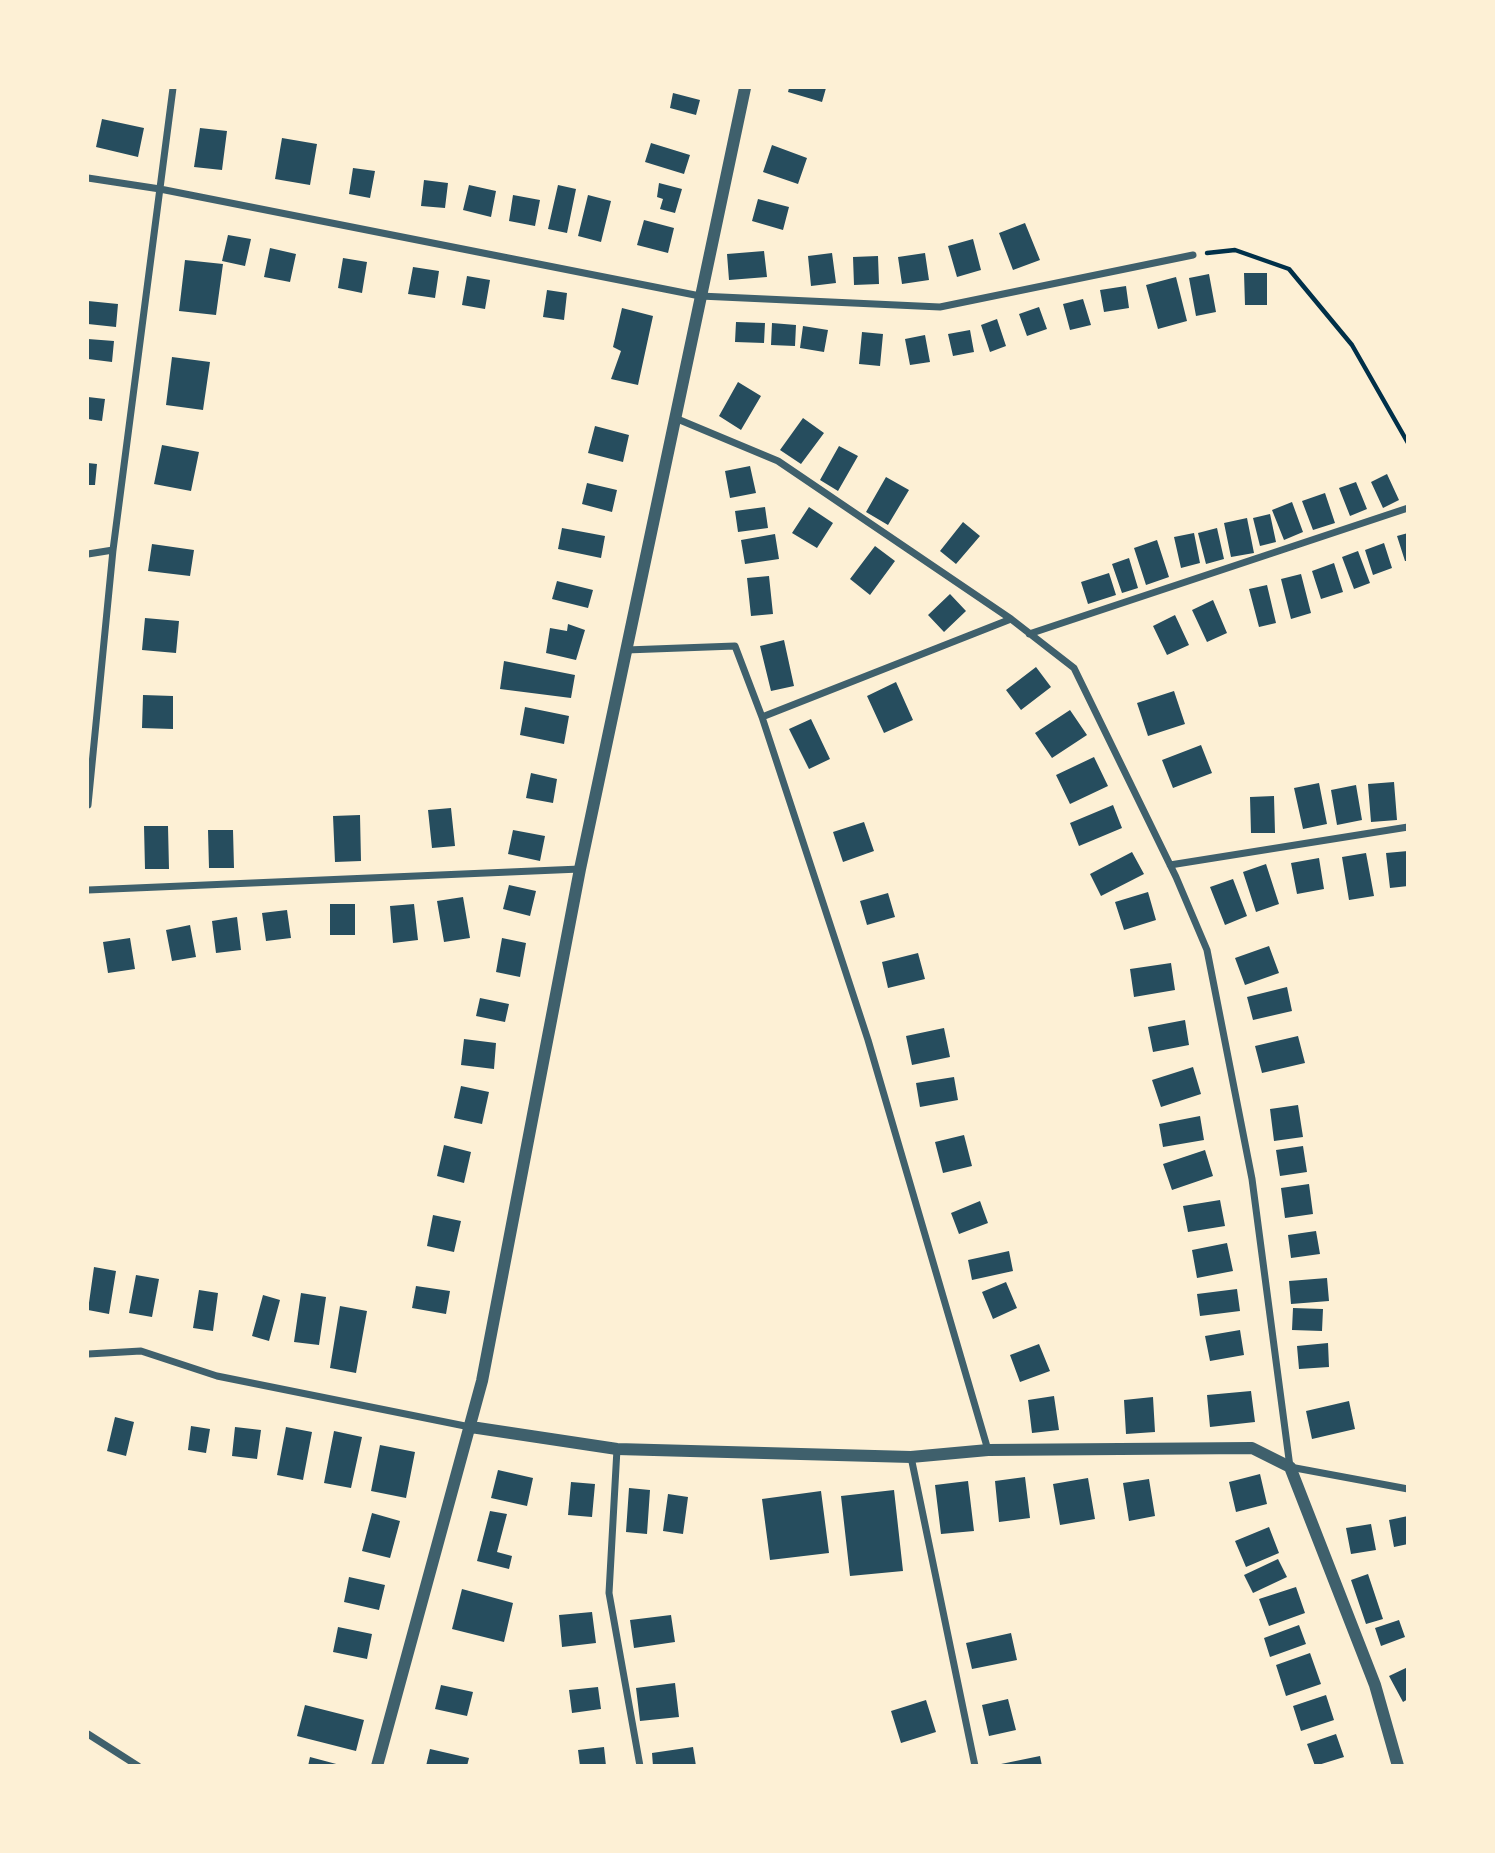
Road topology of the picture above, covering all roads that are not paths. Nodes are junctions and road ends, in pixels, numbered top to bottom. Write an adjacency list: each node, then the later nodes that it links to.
1 (173, 88): 4 (street)
2 (745, 88): 6 (street)
3 (88, 178): 4 (street)
4 (160, 189): 6 (street); 9 (street)
5 (1193, 255): 6 (street)
6 (700, 296): 7 (street)
7 (674, 417): 11 (street); 13 (street)
8 (1408, 508): 12 (street)
9 (113, 550): 10 (street); 15 (street)
10 (88, 554)
11 (1011, 619): 12 (street); 14 (street)
12 (1029, 634): 17 (street)
13 (626, 650): 14 (street); 18 (street)
14 (762, 717): 23 (street)
15 (88, 805)
16 (1408, 827): 17 (street)
17 (1170, 865): 25 (street)
18 (580, 869): 19 (street); 21 (street)
19 (88, 890)
20 (88, 1354): 21 (street)
21 (471, 1427): 22 (street); 29 (street)
22 (617, 1449): 24 (street); 30 (street)
23 (988, 1450): 24 (street); 25 (street)
24 (911, 1457): 31 (street)
25 (1290, 1467): 26 (street); 32 (street)
26 (1408, 1489)
27 (88, 1734): 28 (street)
28 (138, 1766)
29 (377, 1766)
30 (640, 1766)
31 (975, 1766)
32 (1398, 1766)

